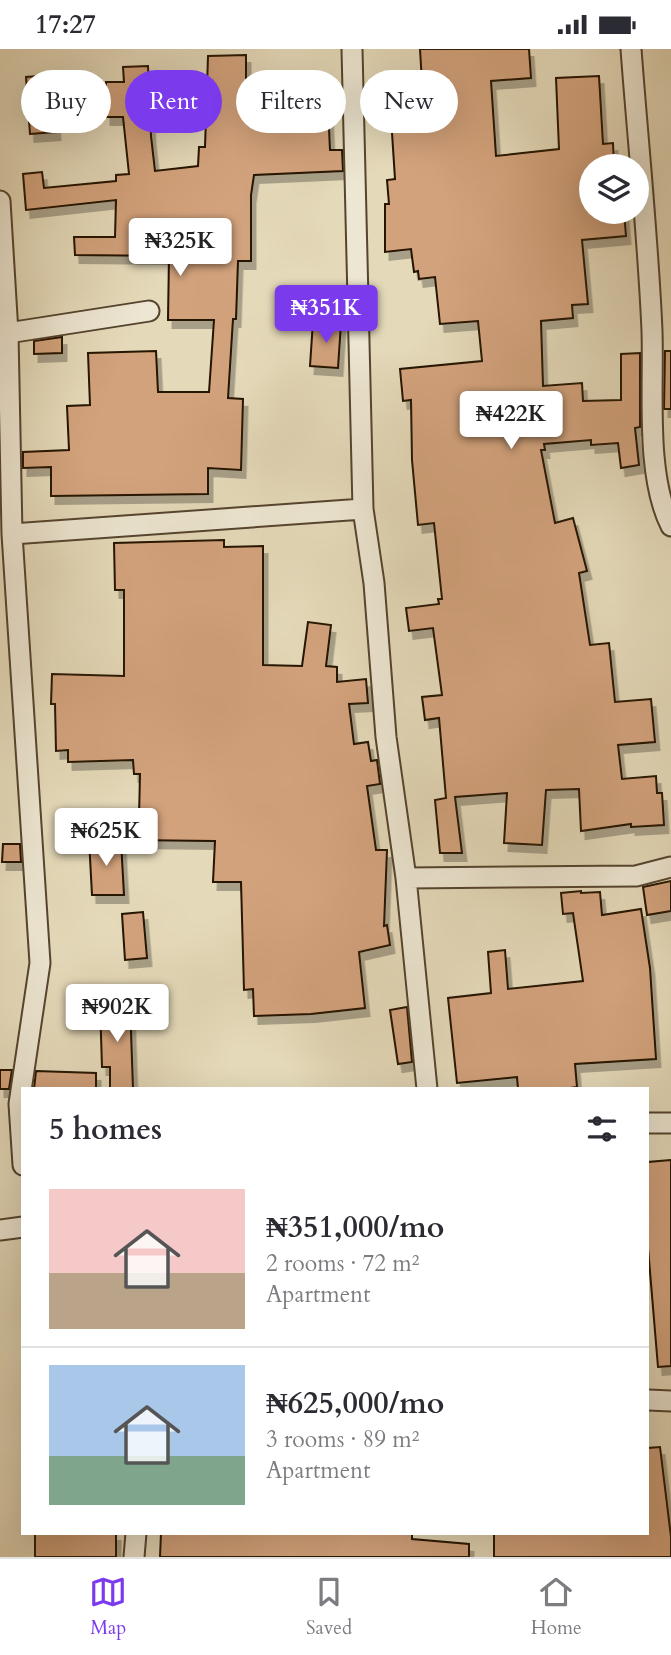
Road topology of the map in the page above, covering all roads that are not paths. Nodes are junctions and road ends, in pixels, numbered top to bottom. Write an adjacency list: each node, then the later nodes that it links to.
1 (352, 49): 6 (street)
2 (631, 49): 7 (street)
3 (0, 201): 5 (street)
4 (149, 311): 5 (street)
5 (8, 333): 8 (street)
6 (363, 509): 8 (street); 10 (street)
7 (671, 526)
8 (12, 534): 11 (street)
9 (671, 867): 10 (street)
10 (405, 878): 12 (street)
11 (22, 1087)
12 (427, 1087)
13 (21, 1091): 16 (street)
14 (671, 1122): 15 (street)
15 (649, 1123)
16 (21, 1134)
17 (21, 1227): 18 (street)
18 (0, 1230)
19 (649, 1400): 20 (street)
20 (671, 1401)
21 (135, 1535): 22 (street)
22 (134, 1557)

